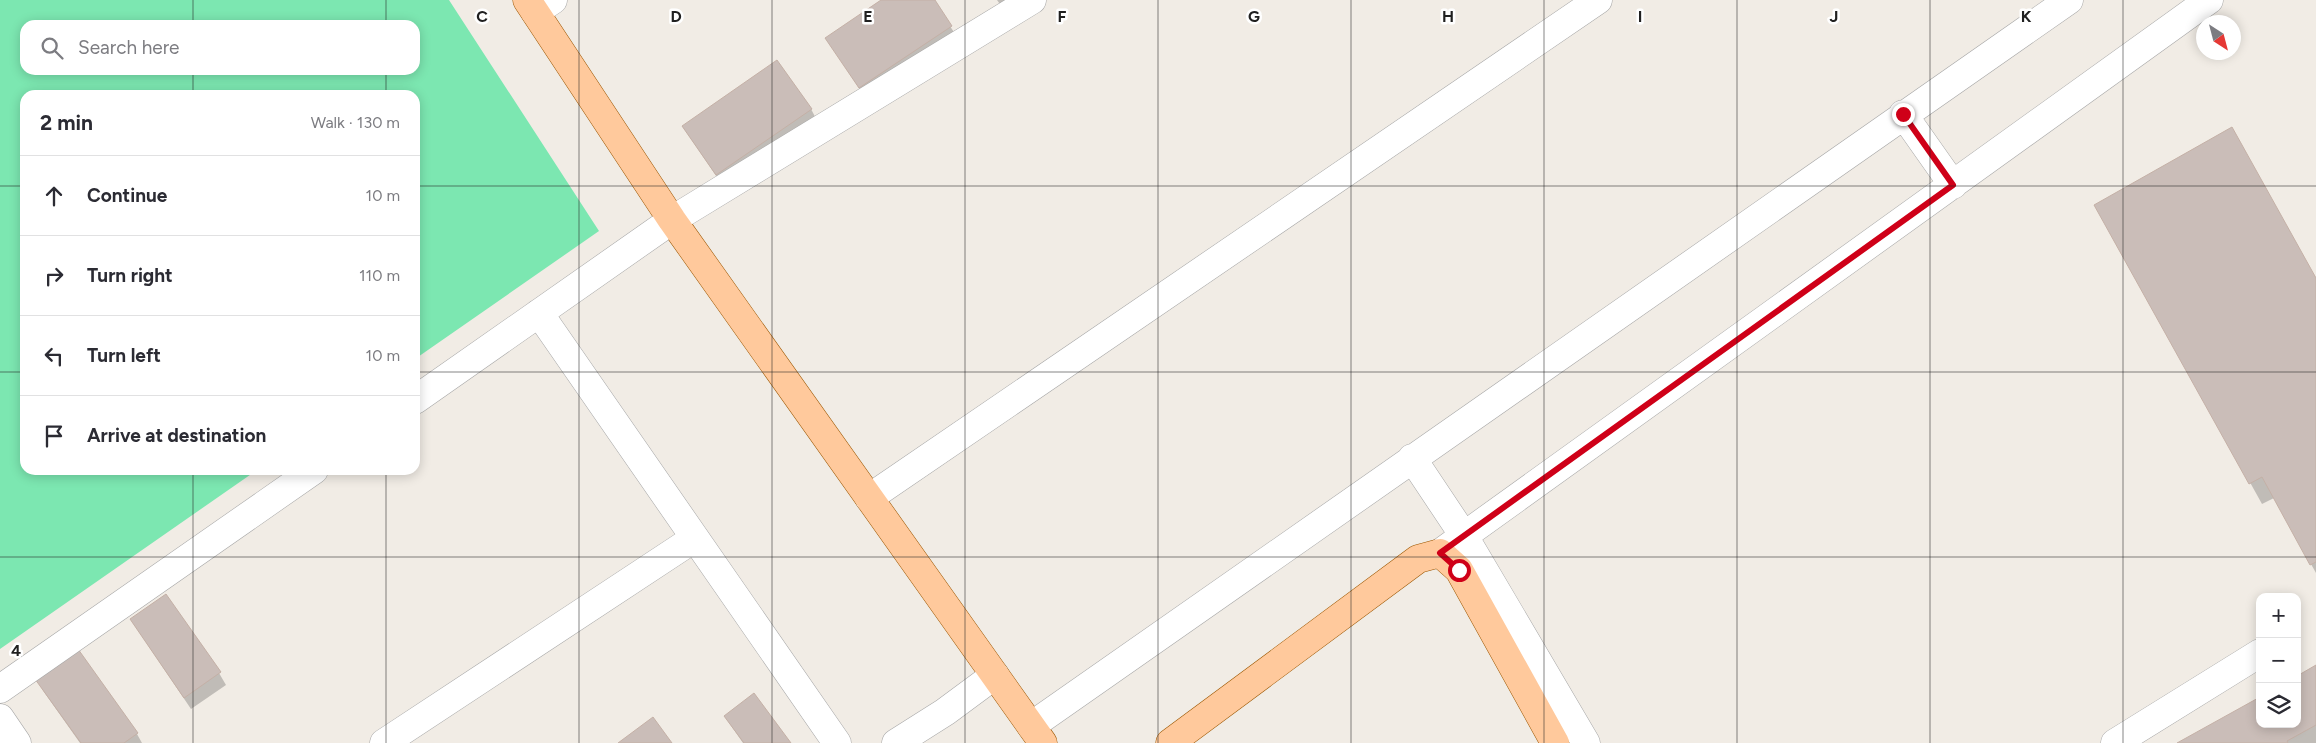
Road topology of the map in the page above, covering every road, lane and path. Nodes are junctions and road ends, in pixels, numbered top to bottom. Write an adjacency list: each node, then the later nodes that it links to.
1 (1032, 0): 8 (street)
2 (1598, 0): 13 (street)
3 (2070, 0): 6 (street)
4 (2209, 0): 7 (street)
5 (538, 4): 8 (main road)
6 (1903, 114): 7 (street); 11 (street)
7 (1953, 185): 14 (street)
8 (672, 220): 9 (street); 13 (main road)
9 (539, 313): 10 (street); 15 (street)
10 (420, 396)
11 (1412, 458): 14 (street); 21 (street)
12 (307, 475): 19 (street)
13 (869, 498): 18 (main road)
14 (1464, 536): 16 (street); 28 (street)
15 (695, 538): 23 (street); 24 (street)
16 (1440, 553): 26 (main road); 27 (main road)
17 (2256, 655): 29 (street)
18 (995, 675): 21 (main road); 25 (street)
19 (0, 689)
20 (0, 718): 22 (street)
21 (1037, 734)
22 (17, 743)
23 (384, 743)
24 (837, 743)
25 (896, 743)
26 (1170, 743)
27 (1555, 743)
28 (1586, 743)
29 (2115, 743)

